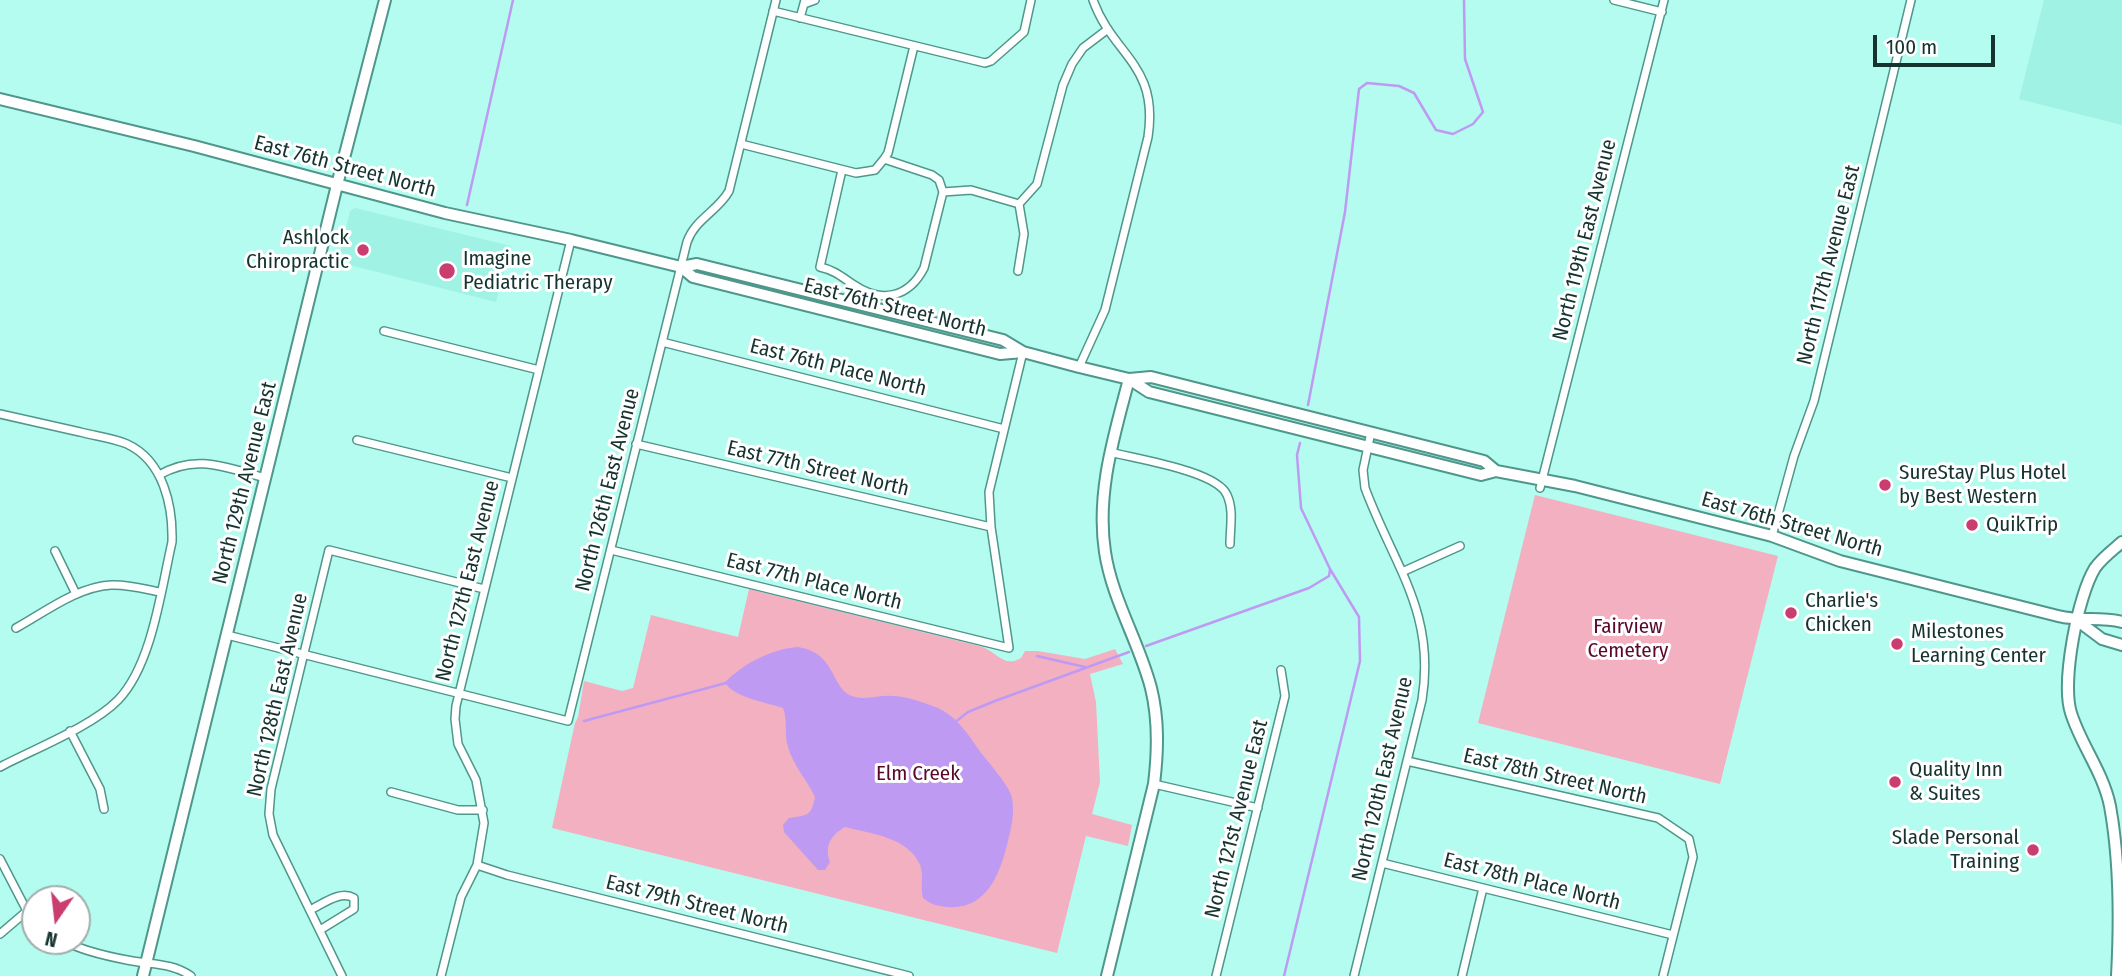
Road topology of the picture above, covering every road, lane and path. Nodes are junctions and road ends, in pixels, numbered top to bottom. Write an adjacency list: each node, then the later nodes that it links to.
1 (385, 0): 19 (main road, North 129th Avenue East)
2 (776, 0): 10 (street)
3 (815, 0): 9 (street)
4 (1031, 0): 14 (street)
5 (1093, 0): 13 (street)
6 (1614, 0): 11 (street)
7 (1664, 0): 11 (street, North 119th East Avenue)
8 (1911, 0): 44 (street, North 117th Avenue East)
9 (804, 2): 12 (street)
10 (773, 11): 12 (street); 16 (street)
11 (1661, 12): 42 (street, North 119th East Avenue)
12 (800, 18): 14 (street)
13 (1108, 29): 21 (street); 28 (street)
14 (914, 46): 17 (street)
15 (0, 99): 19 (main road, East 76th Street North)
16 (741, 144): 18 (street); 23 (street)
17 (884, 159): 18 (street); 20 (street)
18 (842, 170): 20 (street)
19 (337, 185): 22 (main road, East 76th Street North); 40 (main road, North 129th Avenue East)
20 (943, 192): 21 (street)
21 (1019, 204): 24 (street)
22 (571, 240): 23 (main road, East 76th Street North); 29 (street, North 127th East Avenue)
23 (681, 267): 26 (street, North 126th East Avenue); 27 (main road, East 76th Street North)
24 (1018, 271)
25 (384, 331): 29 (street)
26 (662, 342): 32 (street, East 76th Place North); 35 (street, North 126th East Avenue)
27 (1023, 352): 28 (main road, East 76th Street North); 32 (street)
28 (1079, 367): 30 (main road, East 76th Street North)
29 (539, 370): 41 (street, North 127th East Avenue)
30 (1129, 379): 33 (main road, East 76th Street North); 36 (main road, East 76th Street North); 37 (main road)
31 (0, 414): 39 (street)
32 (1004, 429): 43 (street)
33 (1371, 432): 36 (street, North 120th East Avenue); 38 (main road, East 76th Street North)
34 (357, 440): 41 (street)
35 (636, 444): 43 (street, East 77th Street North); 48 (street, North 126th East Avenue)
36 (1367, 447): 38 (main road, East 76th Street North); 50 (street, North 120th East Avenue)
37 (1110, 452): 46 (street); 65 (main road)
38 (1496, 471): 42 (main road, East 76th Street North)
39 (159, 475): 40 (street); 52 (street)
40 (265, 478): 57 (main road, North 129th Avenue East)
41 (512, 478): 51 (street, North 127th East Avenue)
42 (1541, 484): 44 (main road, East 76th Street North)
43 (991, 527): 48 (street, East 77th Place North)
44 (1772, 536): 54 (main road, East 76th Street North)
45 (2122, 542): 54 (main road)
46 (1230, 544)
47 (1460, 546): 50 (street)
48 (611, 550): 61 (street, North 126th East Avenue)
49 (55, 551): 53 (street)
50 (1402, 572): 63 (street, North 120th East Avenue)
51 (484, 589): 59 (street, North 128th East Avenue); 61 (street, North 127th East Avenue)
52 (160, 592): 53 (street); 62 (street)
53 (76, 594): 56 (street)
54 (2078, 621): 55 (main road, East 76th Street North); 58 (main road, East 76th Street North); 93 (main road)
55 (2122, 622)
56 (16, 628)
57 (227, 635): 59 (street); 81 (main road, North 129th Avenue East)
58 (2122, 645)
59 (304, 656): 61 (street); 75 (street, North 128th East Avenue)
60 (1281, 670): 67 (street, North 121st Avenue East)
61 (458, 694): 69 (street, North 127th East Avenue)
62 (70, 730): 64 (street); 68 (street)
63 (1407, 761): 71 (street, North 120th East Avenue); 79 (street, East 78th Street North)
64 (0, 766)
65 (1154, 784): 67 (street); 88 (main road)
66 (391, 792): 69 (street)
67 (1258, 807): 89 (street, North 121st Avenue East)
68 (104, 808)
69 (483, 810): 72 (street, North 127th East Avenue)
70 (0, 859): 74 (street)
71 (1382, 863): 73 (street, East 78th Place North); 90 (street, North 120th East Avenue)
72 (477, 865): 82 (street, East 79th Street North); 86 (street, North 127th East Avenue)
73 (1483, 888): 79 (street, East 78th Place North); 91 (street)
74 (21, 899)
75 (310, 910): 77 (street, North 128th East Avenue); 77 (street)
76 (21, 916): 78 (street)
77 (320, 930): 85 (street, North 128th East Avenue)
78 (0, 934)
79 (1673, 935): 92 (street)
80 (91, 951): 81 (street)
81 (146, 963): 83 (main road, North 129th Avenue East); 84 (street)
82 (889, 974): 87 (street, East 79th Street North)
83 (143, 976)
84 (191, 976)
85 (342, 976)
86 (441, 976)
87 (909, 976)
88 (1107, 976)
89 (1216, 976)
90 (1354, 976)
91 (1462, 976)
92 (1663, 976)
93 (2117, 976)

